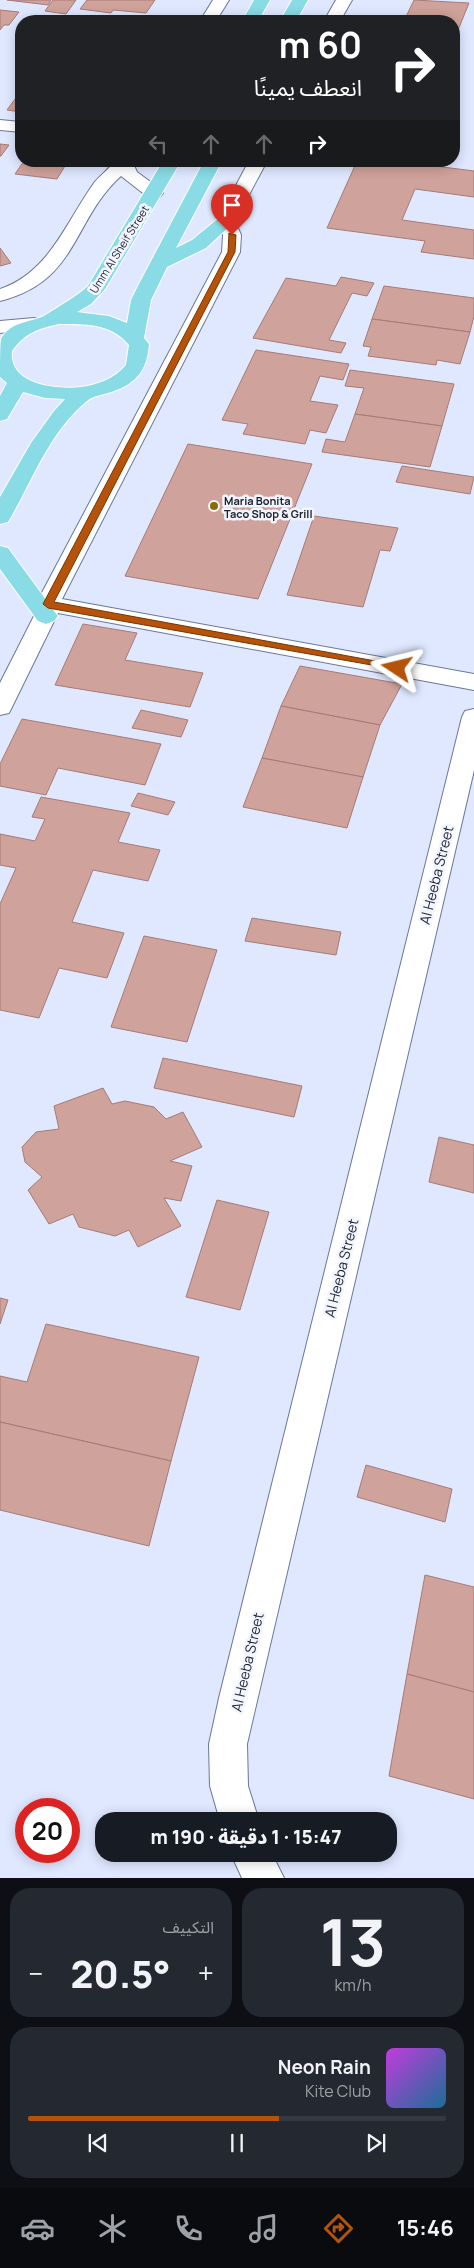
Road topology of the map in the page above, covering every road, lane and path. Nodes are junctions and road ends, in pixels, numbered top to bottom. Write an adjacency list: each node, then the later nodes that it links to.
1 (221, 0): 5 (street)
2 (262, 0): 6 (main road)
3 (300, 0): 7 (main road)
4 (344, 0): 8 (street)
5 (212, 15)
6 (253, 15)
7 (291, 15)
8 (335, 15)
9 (0, 125): 10 (street)
10 (15, 126)
11 (119, 167): 19 (street)
12 (125, 167): 16 (street)
13 (169, 167): 16 (main road, Umm Al Sheif Street)
14 (211, 167): 18 (main road)
15 (255, 167): 17 (street)
16 (154, 193): 20 (main road, Umm Al Sheif Street)
17 (226, 221): 18 (main road); 29 (street)
18 (159, 263): 22 (main road)
19 (0, 295)
20 (42, 321): 21 (street); 22 (main road); 23 (main road, Umm Al Sheif Street)
21 (0, 328)
22 (135, 337): 25 (main road)
23 (1, 364): 24 (main road)
24 (18, 382): 25 (main road); 26 (main road)
25 (84, 393): 27 (main road)
26 (0, 414)
27 (0, 517)
28 (0, 553): 29 (main road)
29 (47, 610): 30 (street); 31 (street)
30 (474, 682)
31 (0, 707)
32 (474, 717): 33 (street, Al Heeba Street)
33 (236, 1812)
34 (255, 1862): 35 (street)
35 (264, 1878)

